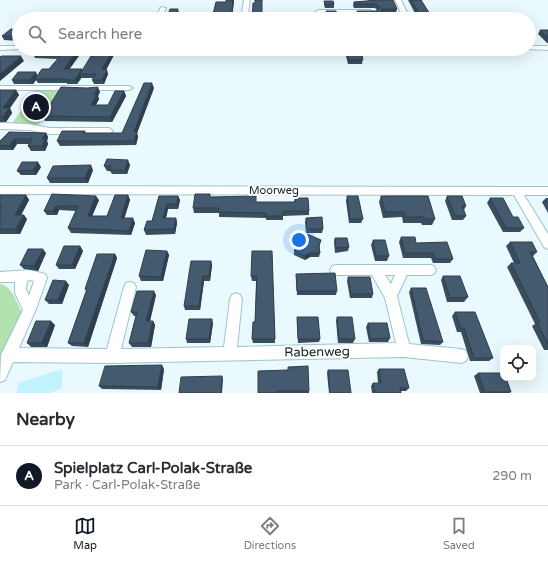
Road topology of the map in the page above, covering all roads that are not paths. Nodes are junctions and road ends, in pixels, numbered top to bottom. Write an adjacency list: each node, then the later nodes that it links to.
1 (247, 0): 5 (street)
2 (398, 0): 8 (street)
3 (163, 8): 4 (street)
4 (161, 12)
5 (245, 12)
6 (318, 12): 7 (street)
7 (375, 12)
8 (404, 12)
9 (0, 48): 10 (street)
10 (12, 48)
11 (536, 48): 12 (street)
12 (548, 48)
13 (12, 51): 14 (street)
14 (5, 55)
15 (0, 88): 16 (street)
16 (129, 88)
17 (0, 126): 18 (street)
18 (109, 131)
19 (0, 190): 20 (street, Moorweg)
20 (517, 191): 21 (street, Moorweg); 22 (street)
21 (548, 191)
22 (548, 244)
23 (336, 270): 24 (street)
24 (375, 270): 25 (street); 30 (street)
25 (404, 270): 26 (street); 30 (street)
26 (430, 270)
27 (23, 276): 28 (street); 32 (street); 32 (street)
28 (0, 277)
29 (130, 287): 36 (street)
30 (391, 296): 33 (street)
31 (236, 299): 34 (street)
32 (30, 309): 35 (street)
33 (404, 350): 34 (street, Rabenweg); 37 (street, Rabenweg)
34 (230, 354): 36 (street, Rabenweg)
35 (8, 356): 36 (street, Rabenweg); 38 (street)
36 (112, 356)
37 (461, 356)
38 (0, 375)

